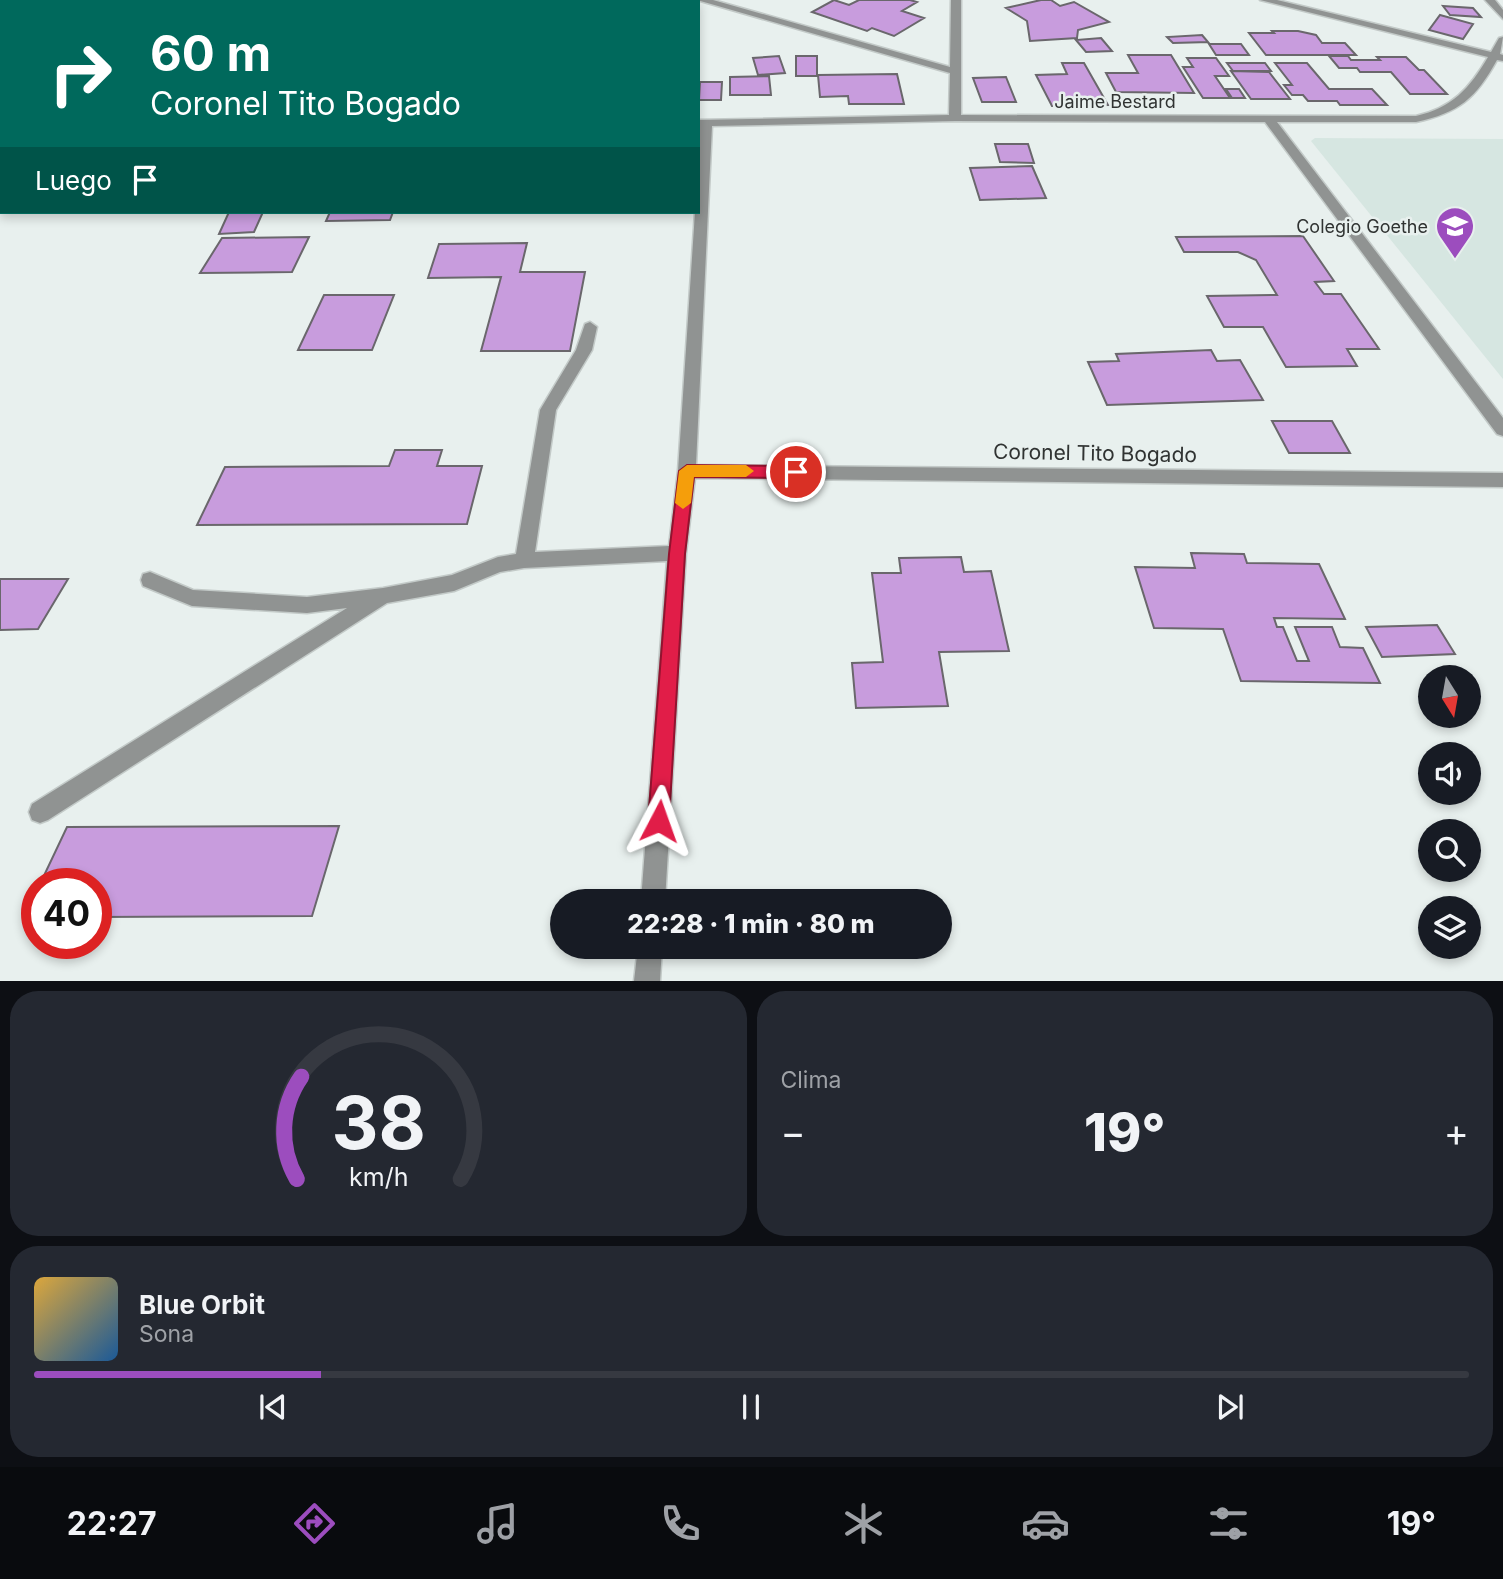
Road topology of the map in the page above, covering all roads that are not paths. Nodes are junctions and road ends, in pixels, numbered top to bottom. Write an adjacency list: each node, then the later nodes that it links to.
1 (702, 0): 8 (street)
2 (956, 0): 8 (street)
3 (1265, 0): 7 (street)
4 (1490, 0): 5 (street)
5 (1503, 16)
6 (1503, 40): 7 (street, Jaime Bestard)
7 (1498, 57): 10 (street, Jaime Bestard)
8 (953, 71): 9 (street)
9 (955, 118): 10 (street, Jaime Bestard); 11 (street, Jaime Bestard)
10 (1269, 120): 15 (street)
11 (702, 123): 12 (street)
12 (700, 169)
13 (698, 214): 16 (street)
14 (590, 327): 19 (street)
15 (1503, 430)
16 (687, 471): 17 (street, Coronel Tito Bogado); 18 (street)
17 (1503, 480)
18 (677, 554): 19 (street); 23 (street)
19 (524, 560): 21 (street)
20 (150, 580): 21 (street)
21 (383, 596): 22 (street)
22 (40, 812)
23 (654, 889)
24 (649, 959): 25 (street)
25 (647, 981)

